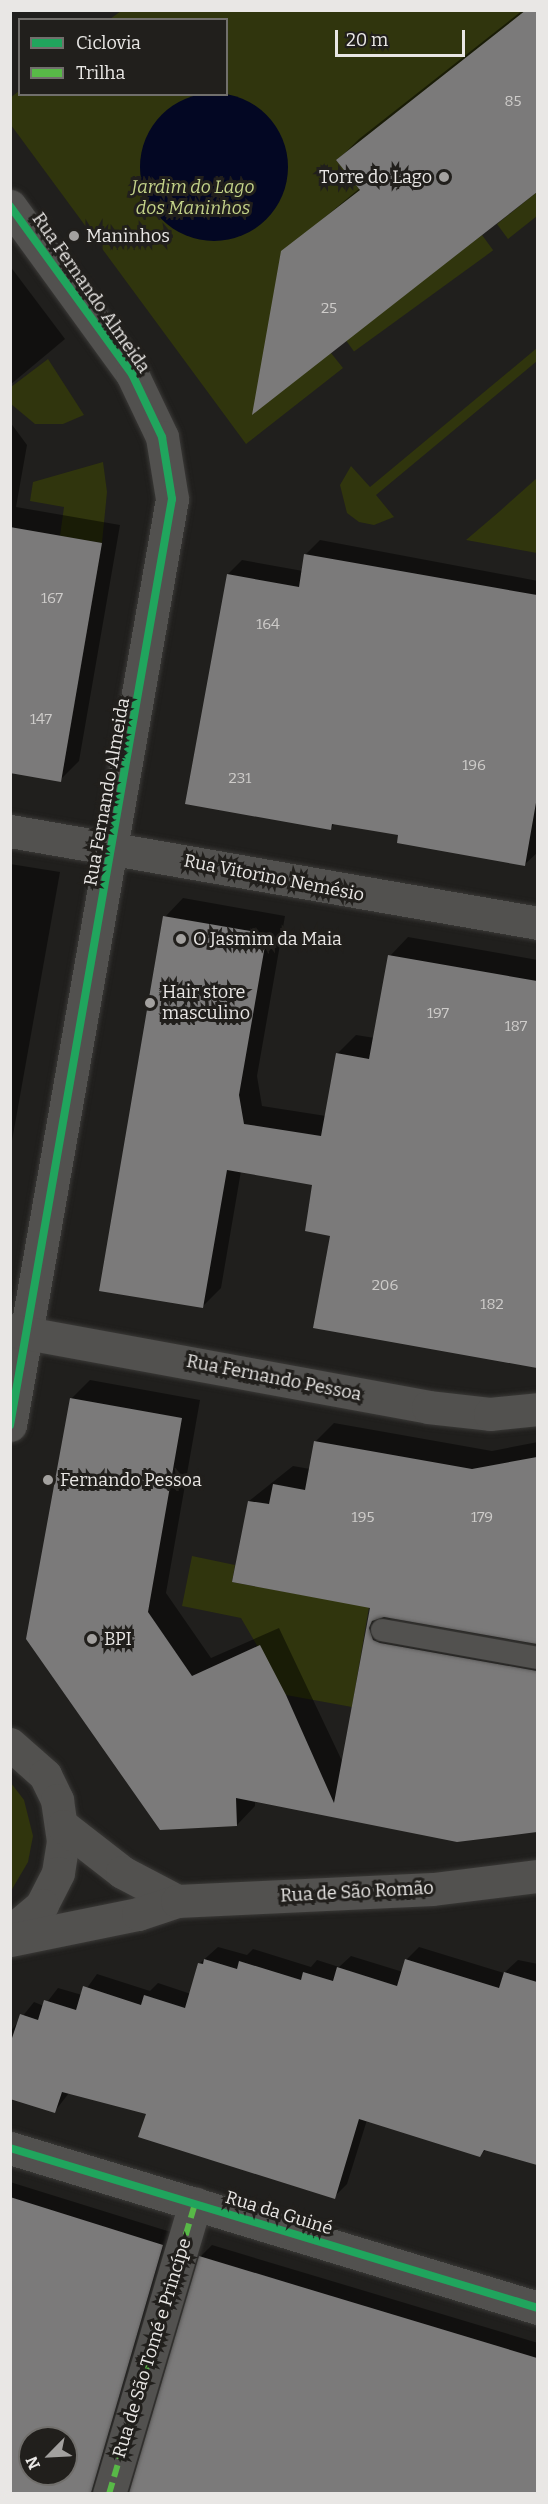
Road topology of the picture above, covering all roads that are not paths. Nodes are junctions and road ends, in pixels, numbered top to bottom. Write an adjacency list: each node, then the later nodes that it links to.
1 (10, 206): 3 (street, Rua Fernando Almeida)
2 (10, 831): 3 (street, Rua Vitorino Nemésio)
3 (113, 849): 4 (street, Rua Vitorino Nemésio); 5 (street, Rua Fernando Almeida)
4 (537, 923)
5 (20, 1332): 6 (street, Rua Fernando Pessoa); 7 (street, Rua Fernando Almeida)
6 (537, 1409)
7 (10, 1425)
8 (382, 1630): 9 (lane)
9 (537, 1658)
10 (10, 1744): 11 (street)
11 (63, 1826): 13 (street, Rua de São Romão); 14 (street)
12 (537, 1876): 13 (street, Rua de São Romão)
13 (177, 1900): 15 (street, Rua de São Romão)
14 (10, 1932)
15 (10, 1940)
16 (10, 2148): 17 (street, Rua da Guiné)
17 (195, 2203): 18 (street, Rua da Guiné); 19 (street, Rua de São Tomé e Princípe)
18 (537, 2308)
19 (109, 2493)

